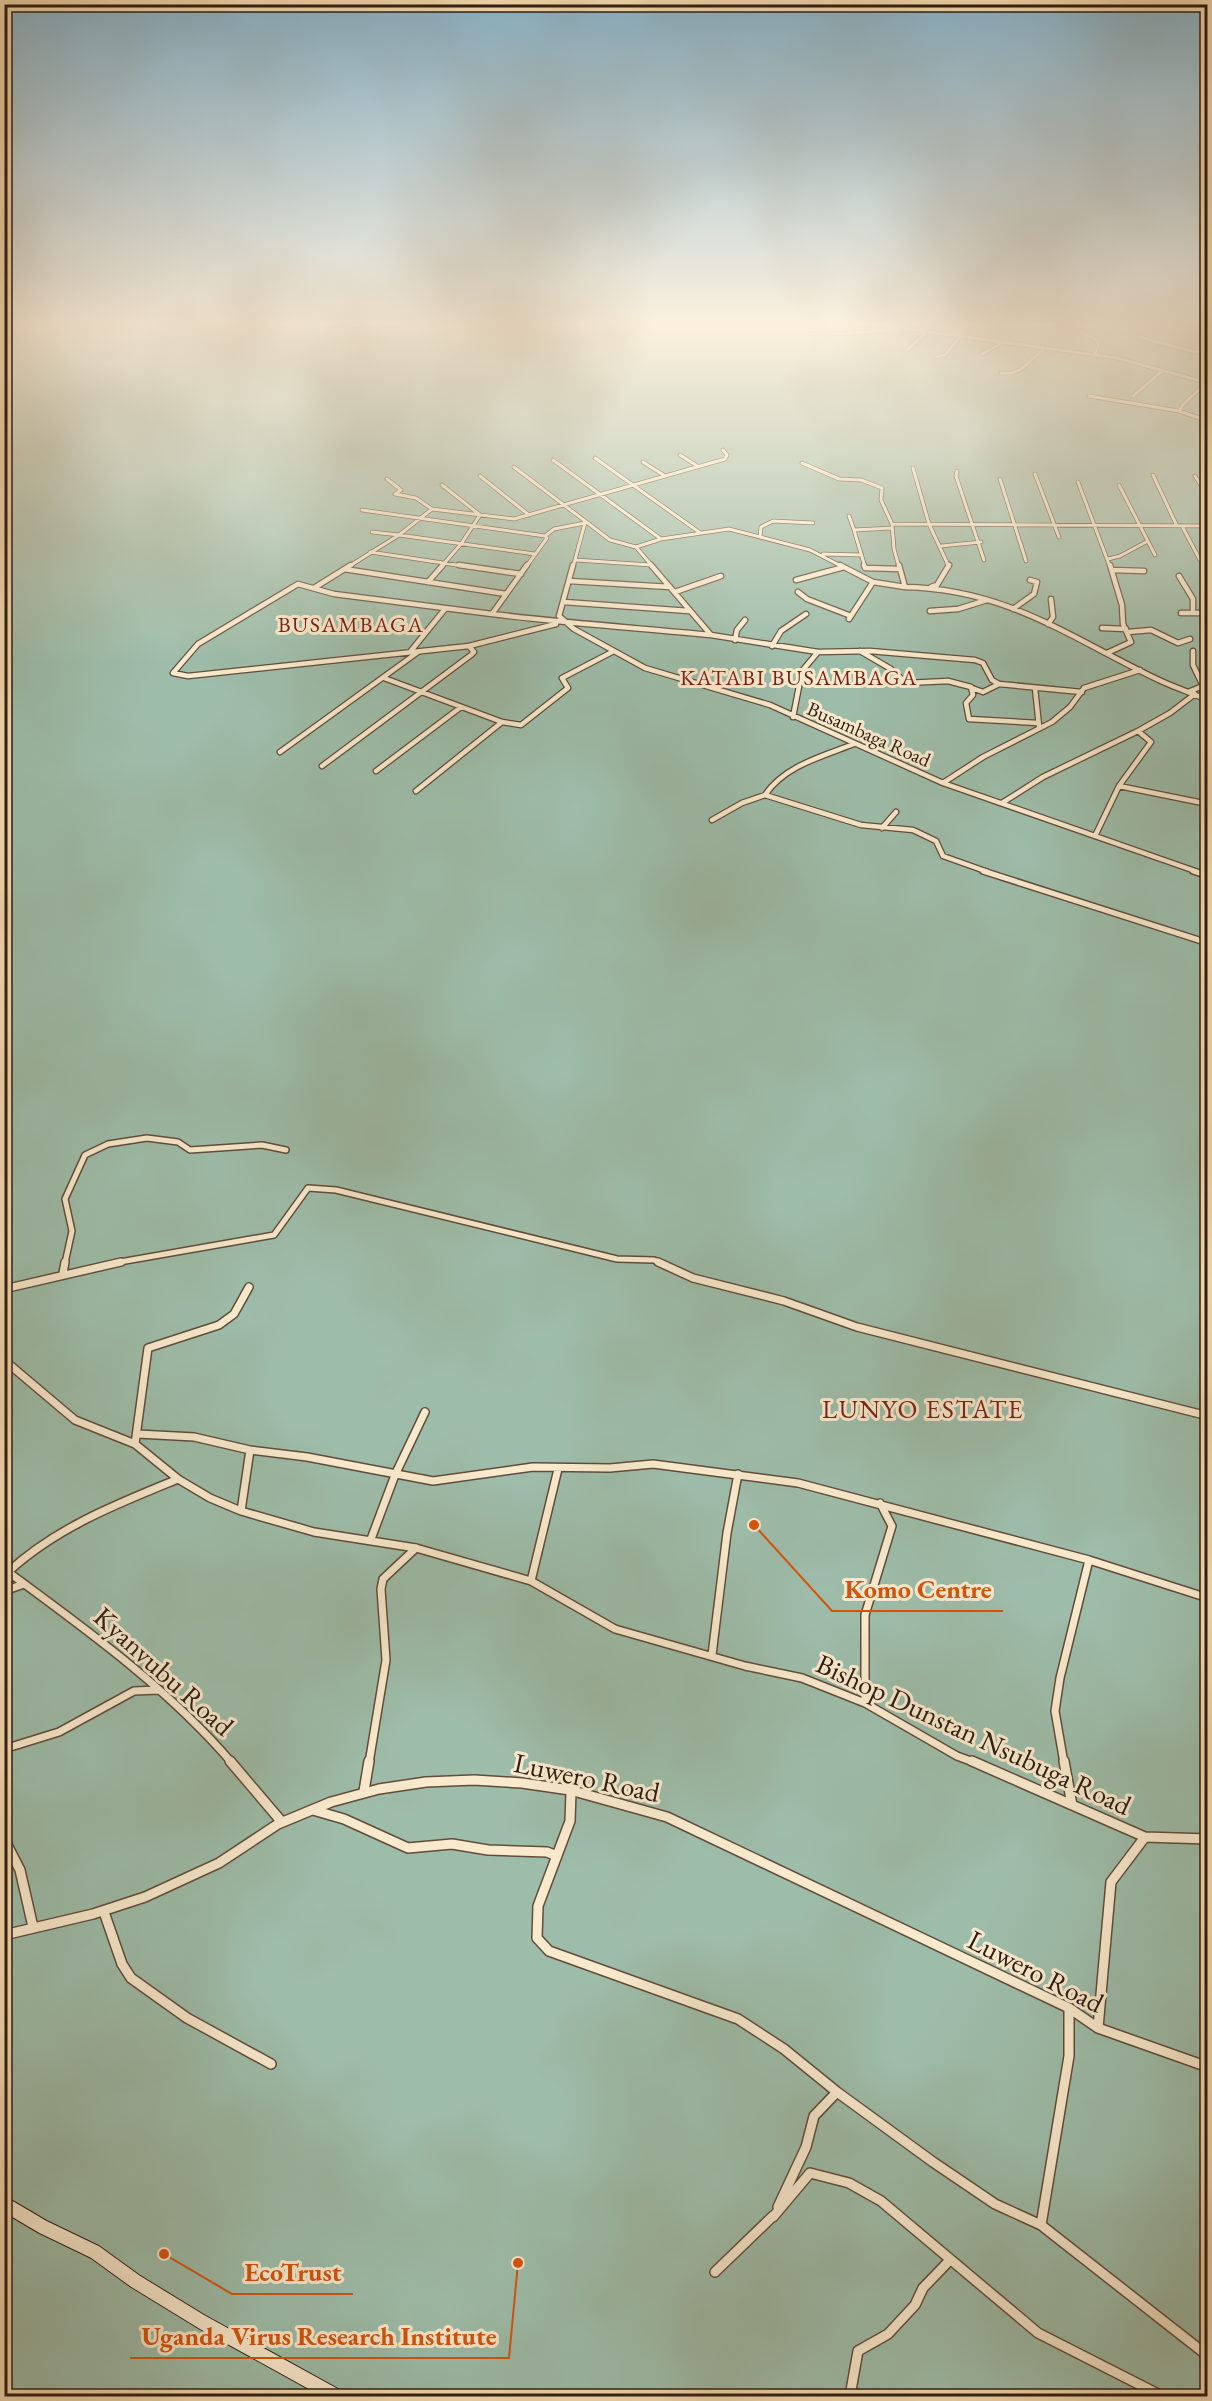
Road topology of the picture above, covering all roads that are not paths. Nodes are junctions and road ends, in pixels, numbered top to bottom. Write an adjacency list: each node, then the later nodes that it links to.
1 (723, 450): 8 (street)
2 (680, 455): 8 (street)
3 (595, 458): 20 (street)
4 (553, 460): 22 (street)
5 (643, 462): 14 (street)
6 (802, 463): 38 (street)
7 (514, 467): 24 (street)
8 (699, 467): 14 (street)
9 (913, 468): 34 (street)
10 (957, 471): 35 (street)
11 (1035, 474): 36 (street)
12 (1153, 475): 41 (street)
13 (480, 476): 28 (street)
14 (665, 476): 20 (street)
15 (1195, 476): 23 (street)
16 (387, 479): 25 (street)
17 (1000, 479): 33 (street)
18 (1078, 482): 39 (street)
19 (442, 484): 27 (street)
20 (634, 485): 22 (street); 45 (street)
21 (1119, 485): 40 (street)
22 (600, 494): 24 (street); 50 (street)
23 (1208, 496)
24 (563, 504): 28 (street); 31 (street)
25 (432, 509): 27 (street); 30 (street)
26 (362, 510): 30 (street)
27 (480, 515): 28 (street); 37 (street)
28 (528, 515)
29 (849, 516): 43 (street)
30 (421, 518): 37 (street); 46 (street)
31 (585, 523): 47 (street); 55 (street); 62 (street)
32 (813, 523): 48 (street)
33 (1012, 523): 35 (street); 36 (street); 65 (street)
34 (929, 524): 35 (street); 38 (street); 54 (street)
35 (972, 525): 51 (street)
36 (1054, 525): 39 (street); 49 (street)
37 (474, 526): 47 (street); 53 (street)
38 (892, 526): 43 (street); 70 (street)
39 (1097, 526): 40 (street); 61 (street)
40 (1138, 526): 41 (street); 52 (street)
41 (1179, 526): 42 (street); 64 (street)
42 (1208, 526)
43 (854, 530): 59 (street)
44 (372, 532): 46 (street)
45 (699, 532): 48 (street); 50 (street)
46 (399, 535): 53 (street); 56 (street)
47 (545, 536): 58 (street)
48 (760, 537): 57 (street)
49 (1059, 537)
50 (661, 538): 55 (street)
51 (981, 542): 54 (street); 63 (street)
52 (1146, 542): 60 (street); 61 (street)
53 (461, 544): 58 (street); 66 (street)
54 (940, 546): 84 (street)
55 (636, 547): 67 (street)
56 (369, 552): 66 (street); 69 (street)
57 (816, 553): 59 (street); 68 (street)
58 (535, 554): 73 (street)
59 (861, 555): 70 (street)
60 (1155, 555)
61 (1108, 559): 71 (street)
62 (576, 560): 67 (street); 78 (street)
63 (984, 560)
64 (1200, 560)
65 (1026, 561)
66 (443, 563): 73 (street); 79 (street)
67 (651, 565): 83 (street)
68 (844, 567): 77 (street); 80 (street)
69 (344, 569): 79 (street); 82 (street)
70 (900, 569): 81 (street)
71 (1112, 570): 72 (street); 105 (street)
72 (1144, 571)
73 (521, 574): 87 (street)
74 (721, 576): 85 (street)
75 (1179, 576): 95 (street)
76 (1030, 579): 92 (street)
77 (796, 580)
78 (569, 581): 83 (street); 90 (street)
79 (428, 582): 87 (street)
80 (873, 582): 81 (street); 86 (street)
81 (905, 587): 84 (street)
82 (314, 588): 91 (street, Busambaga Road); 114 (street)
83 (670, 588): 85 (street)
84 (930, 588): 88 (street)
85 (675, 592): 94 (street)
86 (798, 592)
87 (506, 594): 98 (street)
88 (988, 599): 92 (street); 93 (street)
89 (1051, 599): 102 (street)
90 (564, 602): 94 (street); 103 (street)
91 (445, 609): 98 (street, Busambaga Road); 114 (street)
92 (1013, 609): 102 (street)
93 (930, 610)
94 (689, 611): 106 (street)
95 (1193, 612): 96 (street); 97 (street)
96 (1181, 613)
97 (1208, 613)
98 (492, 614): 101 (street, Busambaga Road)
99 (807, 614): 110 (street)
100 (745, 620): 108 (street)
101 (558, 624): 103 (street, Busambaga Road); 109 (street)
102 (1048, 624): 117 (street)
103 (570, 625): 106 (street); 115 (street, Busambaga Road)
104 (1102, 628): 105 (street)
105 (1127, 631): 107 (street); 117 (street)
106 (711, 635): 108 (street)
107 (1190, 639)
108 (735, 640): 110 (street)
109 (469, 646): 111 (street); 124 (street)
110 (772, 646): 116 (street)
111 (419, 651): 114 (street); 119 (street)
112 (859, 651): 116 (street); 120 (street); 122 (street)
113 (1193, 651): 121 (street)
114 (410, 652)
115 (612, 652): 130 (street, Busambaga Road); 131 (street)
116 (818, 652): 130 (street)
117 (1107, 653): 118 (street)
118 (1140, 670): 125 (street); 126 (street)
119 (384, 678): 124 (street); 136 (street)
120 (999, 684): 122 (street); 123 (street)
121 (1205, 684): 126 (street)
122 (971, 687): 132 (street)
123 (1035, 688): 125 (street); 132 (street)
124 (422, 692): 129 (street); 137 (street)
125 (1082, 692): 133 (street)
126 (1188, 692): 127 (street)
127 (1195, 694): 128 (street); 134 (street)
128 (1208, 700)
129 (461, 707): 131 (street); 138 (street)
130 (793, 717): 135 (street, Busambaga Road)
131 (502, 722): 141 (street)
132 (1038, 723): 133 (street)
133 (1041, 729): 139 (street)
134 (1138, 731): 140 (street); 143 (street)
135 (854, 744): 139 (street, Busambaga Road); 142 (street)
136 (280, 752)
137 (322, 766)
138 (376, 771)
139 (944, 783): 143 (street, Busambaga Road)
140 (1119, 786): 144 (street); 148 (street)
141 (416, 791)
142 (765, 795): 146 (street); 147 (street)
143 (1002, 803): 148 (street, Busambaga Road)
144 (1208, 804)
145 (896, 812): 147 (street)
146 (712, 820)
147 (882, 828): 150 (street)
148 (1095, 836): 149 (street, Busambaga Road)
149 (1208, 876)
150 (1208, 943)
151 (286, 1150): 152 (street)
152 (63, 1273): 154 (street); 157 (street)
153 (249, 1287): 158 (street)
154 (4, 1289)
155 (6, 1362): 159 (street, Bishop Dunstan Nsubuga Road)
156 (425, 1412): 163 (street)
157 (1208, 1416)
158 (138, 1434): 159 (street); 160 (street)
159 (135, 1444): 164 (street, Bishop Dunstan Nsubuga Road)
160 (250, 1450): 163 (street); 166 (street)
161 (558, 1469): 162 (street); 163 (street); 171 (street)
162 (738, 1474): 165 (street); 175 (street)
163 (395, 1475): 167 (street)
164 (178, 1479): 166 (street, Bishop Dunstan Nsubuga Road); 170 (street)
165 (880, 1503): 169 (street); 177 (street)
166 (241, 1511): 167 (street, Bishop Dunstan Nsubuga Road)
167 (371, 1539): 168 (street, Bishop Dunstan Nsubuga Road)
168 (416, 1548): 171 (street, Bishop Dunstan Nsubuga Road); 179 (street)
169 (1089, 1560): 174 (street); 181 (street)
170 (6, 1571): 172 (street, Kyanvubu Road)
171 (531, 1581): 175 (street, Bishop Dunstan Nsubuga Road)
172 (24, 1584): 173 (street); 176 (street, Kyanvubu Road)
173 (4, 1591)
174 (1208, 1598)
175 (711, 1655): 177 (street, Bishop Dunstan Nsubuga Road)
176 (159, 1690): 178 (street); 183 (street, Kyanvubu Road)
177 (865, 1703): 181 (street, Bishop Dunstan Nsubuga Road)
178 (4, 1749)
179 (364, 1791): 180 (street, Luwero Road); 182 (street, Luwero Road)
180 (571, 1792): 187 (street); 191 (street, Luwero Road)
181 (1072, 1805): 184 (street, Bishop Dunstan Nsubuga Road)
182 (313, 1810): 183 (street, Luwero Road); 187 (street)
183 (281, 1821): 188 (street, Luwero Road)
184 (1145, 1837): 186 (street, Bishop Dunstan Nsubuga Road); 192 (street)
185 (4, 1839): 189 (street)
186 (1208, 1839)
187 (557, 1856): 195 (street)
188 (104, 1912): 189 (street, Luwero Road); 193 (street)
189 (33, 1927): 190 (street, Luwero Road)
190 (4, 1935)
191 (1068, 2008): 192 (street, Luwero Road); 198 (street)
192 (1098, 2028): 194 (street, Luwero Road)
193 (271, 2064)
194 (1208, 2067)
195 (837, 2092): 197 (street); 198 (street)
196 (4, 2204): 202 (street)
197 (773, 2217): 199 (street); 200 (street)
198 (1041, 2225): 201 (street)
199 (950, 2260): 203 (street); 204 (street)
200 (715, 2271)
201 (1208, 2356)
202 (336, 2397)
203 (850, 2397)
204 (1162, 2397)

